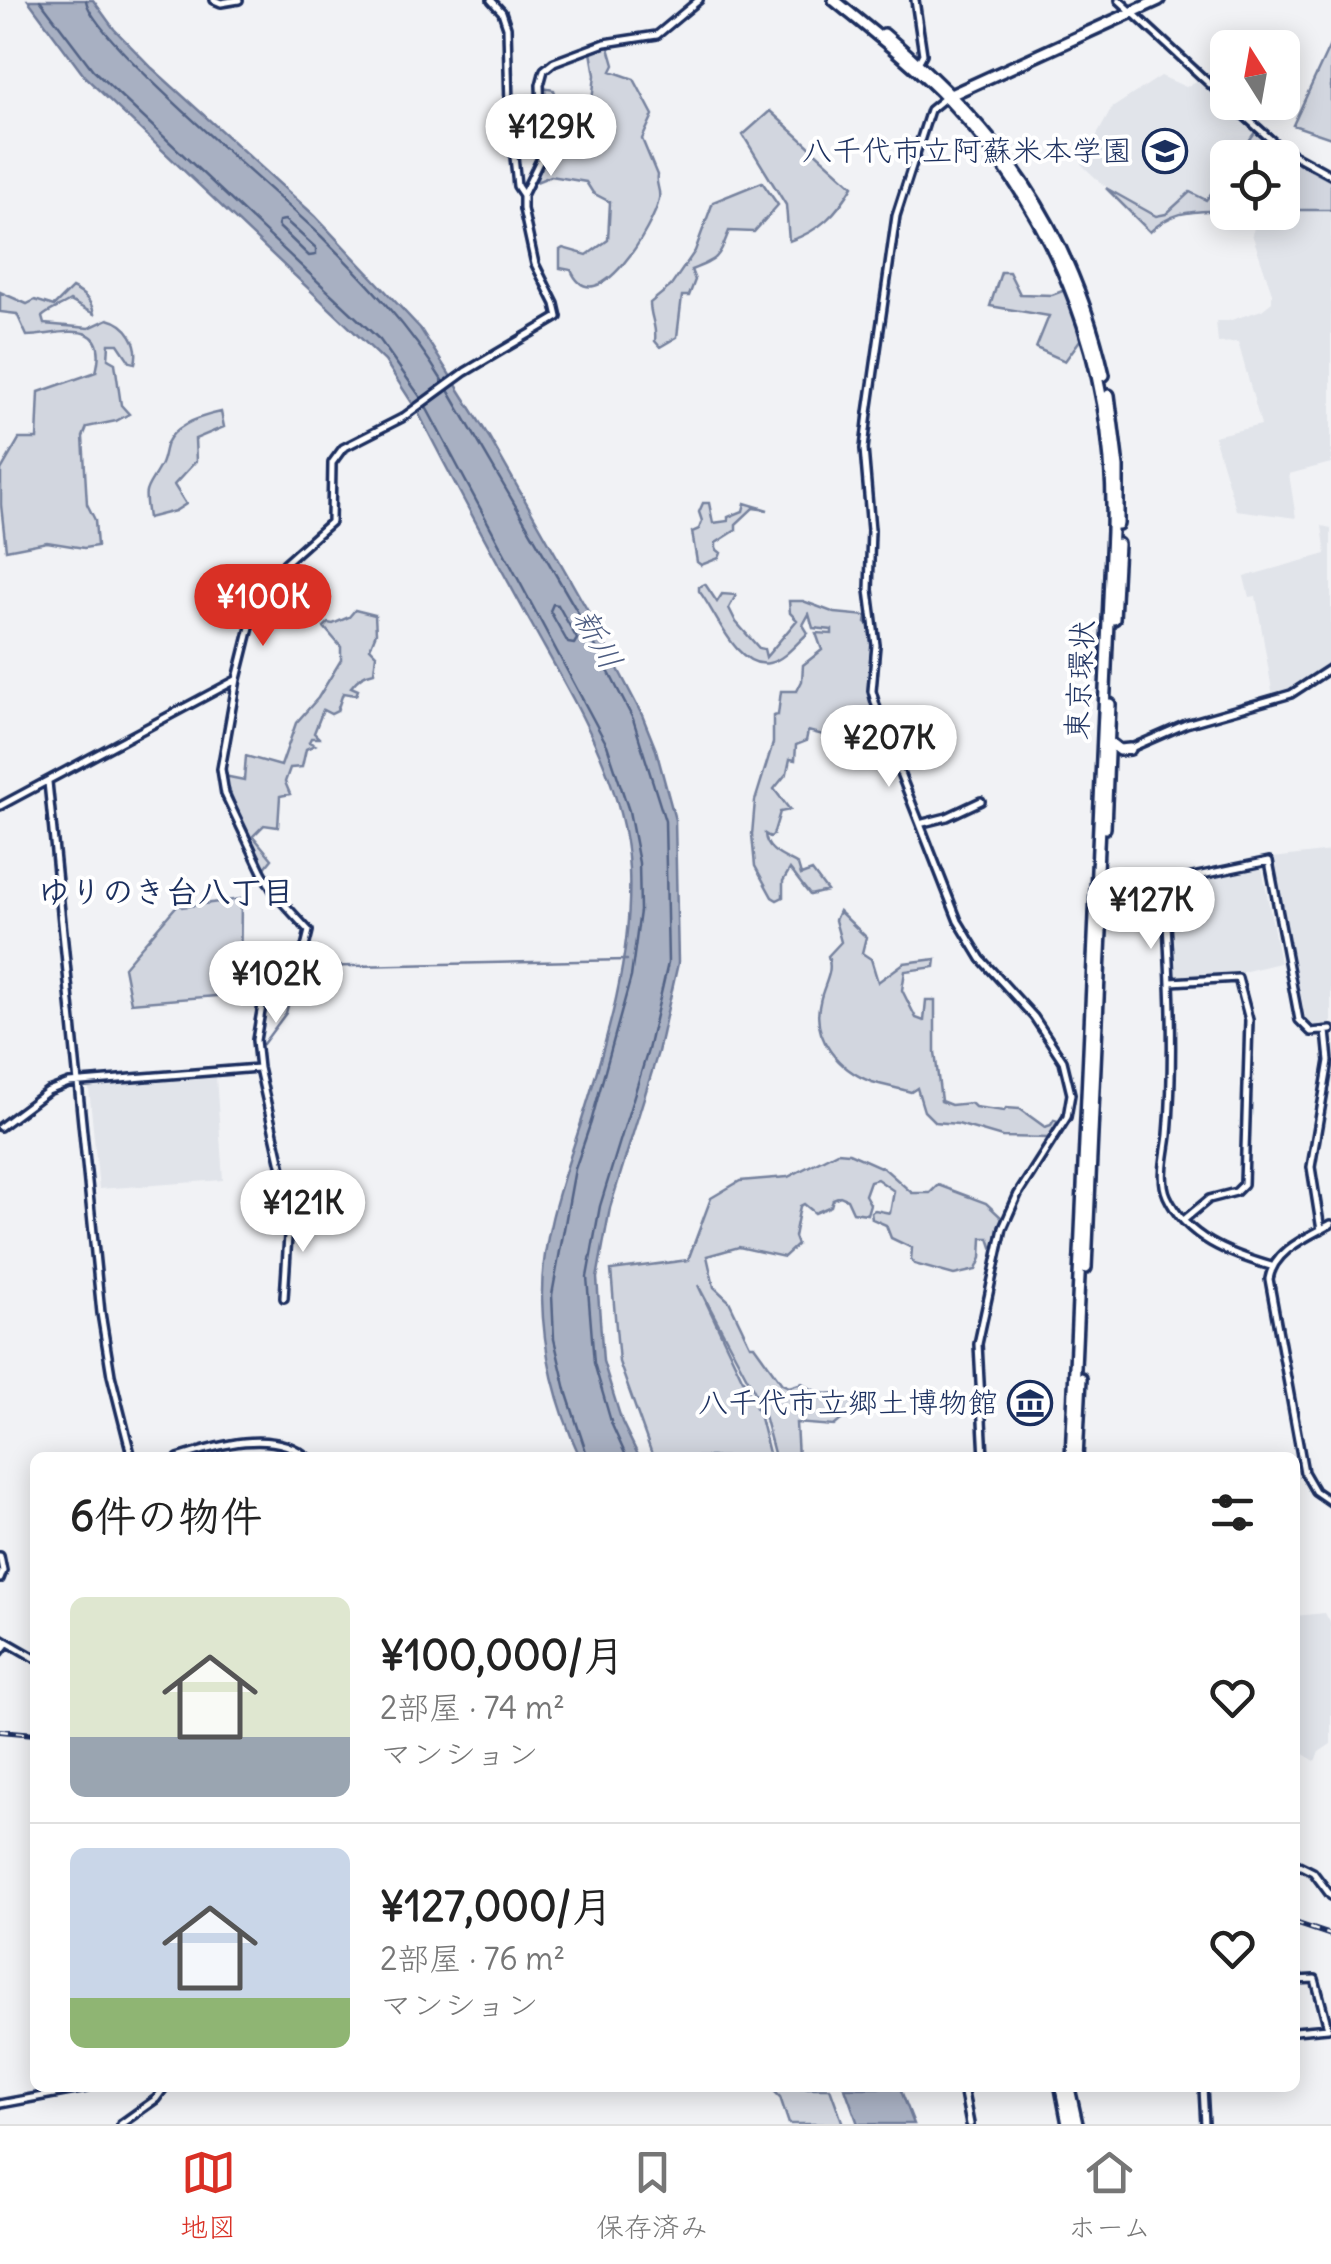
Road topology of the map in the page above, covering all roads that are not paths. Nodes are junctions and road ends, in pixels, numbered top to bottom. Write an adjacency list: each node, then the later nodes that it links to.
1 (214, 0): 2 (street)
2 (240, 0)
3 (491, 0): 16 (street)
4 (699, 0): 16 (street)
5 (834, 0): 13 (main road, 東京環状)
6 (844, 0): 11 (main road, 東京環状)
7 (914, 0): 11 (street)
8 (1118, 0): 10 (street)
9 (1158, 0): 10 (main road)
10 (1132, 12): 12 (street); 13 (main road)
11 (918, 63): 13 (main road, 東京環状)
12 (1210, 85)
13 (949, 96): 19 (main road, 東京環状); 21 (main road, 東京環状); 25 (street)
14 (1248, 120): 15 (street)
15 (1331, 175)
16 (523, 195): 18 (street)
17 (1331, 668): 20 (street)
18 (237, 680): 22 (street); 28 (street)
19 (1109, 740): 20 (main road); 21 (main road, 東京環状)
20 (1130, 749): 21 (street)
21 (1105, 761): 40 (main road, 東京環状)
22 (48, 782): 24 (street); 29 (street)
23 (980, 801): 25 (street)
24 (0, 806)
25 (922, 823): 39 (street)
26 (1171, 982): 27 (street); 31 (street); 31 (street)
27 (1328, 1031): 33 (street)
28 (259, 1068): 29 (street); 35 (street)
29 (78, 1082): 30 (street); 36 (street)
30 (0, 1127)
31 (1185, 1219): 34 (street)
32 (1331, 1224): 33 (street)
33 (1321, 1230): 34 (street)
34 (1271, 1266): 41 (street)
35 (284, 1298)
36 (130, 1452)
37 (200, 1452): 38 (street)
38 (299, 1452)
39 (984, 1452)
40 (1074, 1452)
41 (1331, 1502)
42 (0, 1556): 43 (street)
43 (0, 1579)
44 (3, 1641): 45 (street); 46 (street)
45 (0, 1652)
46 (30, 1655)
47 (1300, 1866): 48 (street)
48 (1331, 1896)
49 (1300, 1980): 50 (street)
50 (1329, 2028): 51 (street)
51 (1300, 2031)
52 (64, 2092): 58 (street)
53 (161, 2092): 59 (street)
54 (964, 2092): 60 (street)
55 (1061, 2092): 61 (main road)
56 (1070, 2092): 62 (main road)
57 (1203, 2092): 63 (street)
58 (0, 2104)
59 (121, 2124)
60 (970, 2124)
61 (1068, 2124)
62 (1076, 2124)
63 (1205, 2124)

